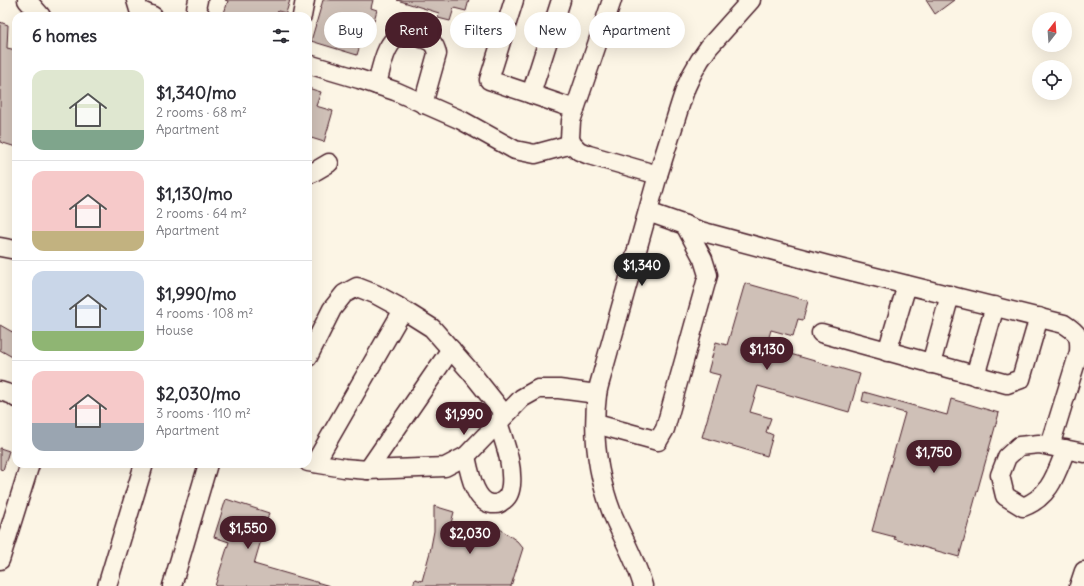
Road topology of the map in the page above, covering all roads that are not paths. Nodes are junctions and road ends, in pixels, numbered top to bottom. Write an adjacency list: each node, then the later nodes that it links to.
1 (27, 0): 9 (street)
2 (136, 0): 10 (street)
3 (198, 0): 11 (street)
4 (305, 0): 12 (street)
5 (514, 0): 15 (street)
6 (561, 0): 15 (street)
7 (612, 0): 17 (street)
8 (751, 0): 21 (street)
9 (38, 12)
10 (144, 12)
11 (198, 12)
12 (303, 12)
13 (312, 65): 14 (street)
14 (377, 85): 16 (street); 16 (street)
15 (531, 94): 17 (street)
16 (423, 104): 18 (street)
17 (575, 109): 18 (street)
18 (572, 144): 21 (street)
19 (328, 163): 20 (street)
20 (312, 173)
21 (658, 176): 22 (street)
22 (648, 212): 23 (street); 38 (street)
23 (685, 225): 26 (street); 41 (street)
24 (0, 246): 25 (street)
25 (12, 249)
26 (907, 285): 27 (street); 34 (street)
27 (950, 295): 28 (street); 35 (street)
28 (995, 306): 30 (street); 36 (street)
29 (403, 310): 32 (street); 33 (street); 44 (street)
30 (1038, 317): 36 (street); 42 (street)
31 (820, 334): 34 (street)
32 (312, 349)
33 (451, 349): 40 (street); 49 (street)
34 (887, 352): 35 (street)
35 (931, 364): 36 (street)
36 (975, 376)
37 (0, 391): 39 (street)
38 (597, 394): 40 (street); 41 (street)
39 (12, 395)
40 (502, 418): 43 (street); 43 (street)
41 (596, 424): 54 (street)
42 (1084, 453)
43 (466, 456): 49 (street)
44 (312, 460)
45 (312, 462): 49 (street)
46 (29, 468): 50 (street)
47 (143, 468): 52 (street)
48 (207, 468): 53 (street)
49 (368, 470)
50 (0, 560)
51 (1084, 571): 55 (street)
52 (107, 586)
53 (172, 586)
54 (643, 586)
55 (1079, 586)

